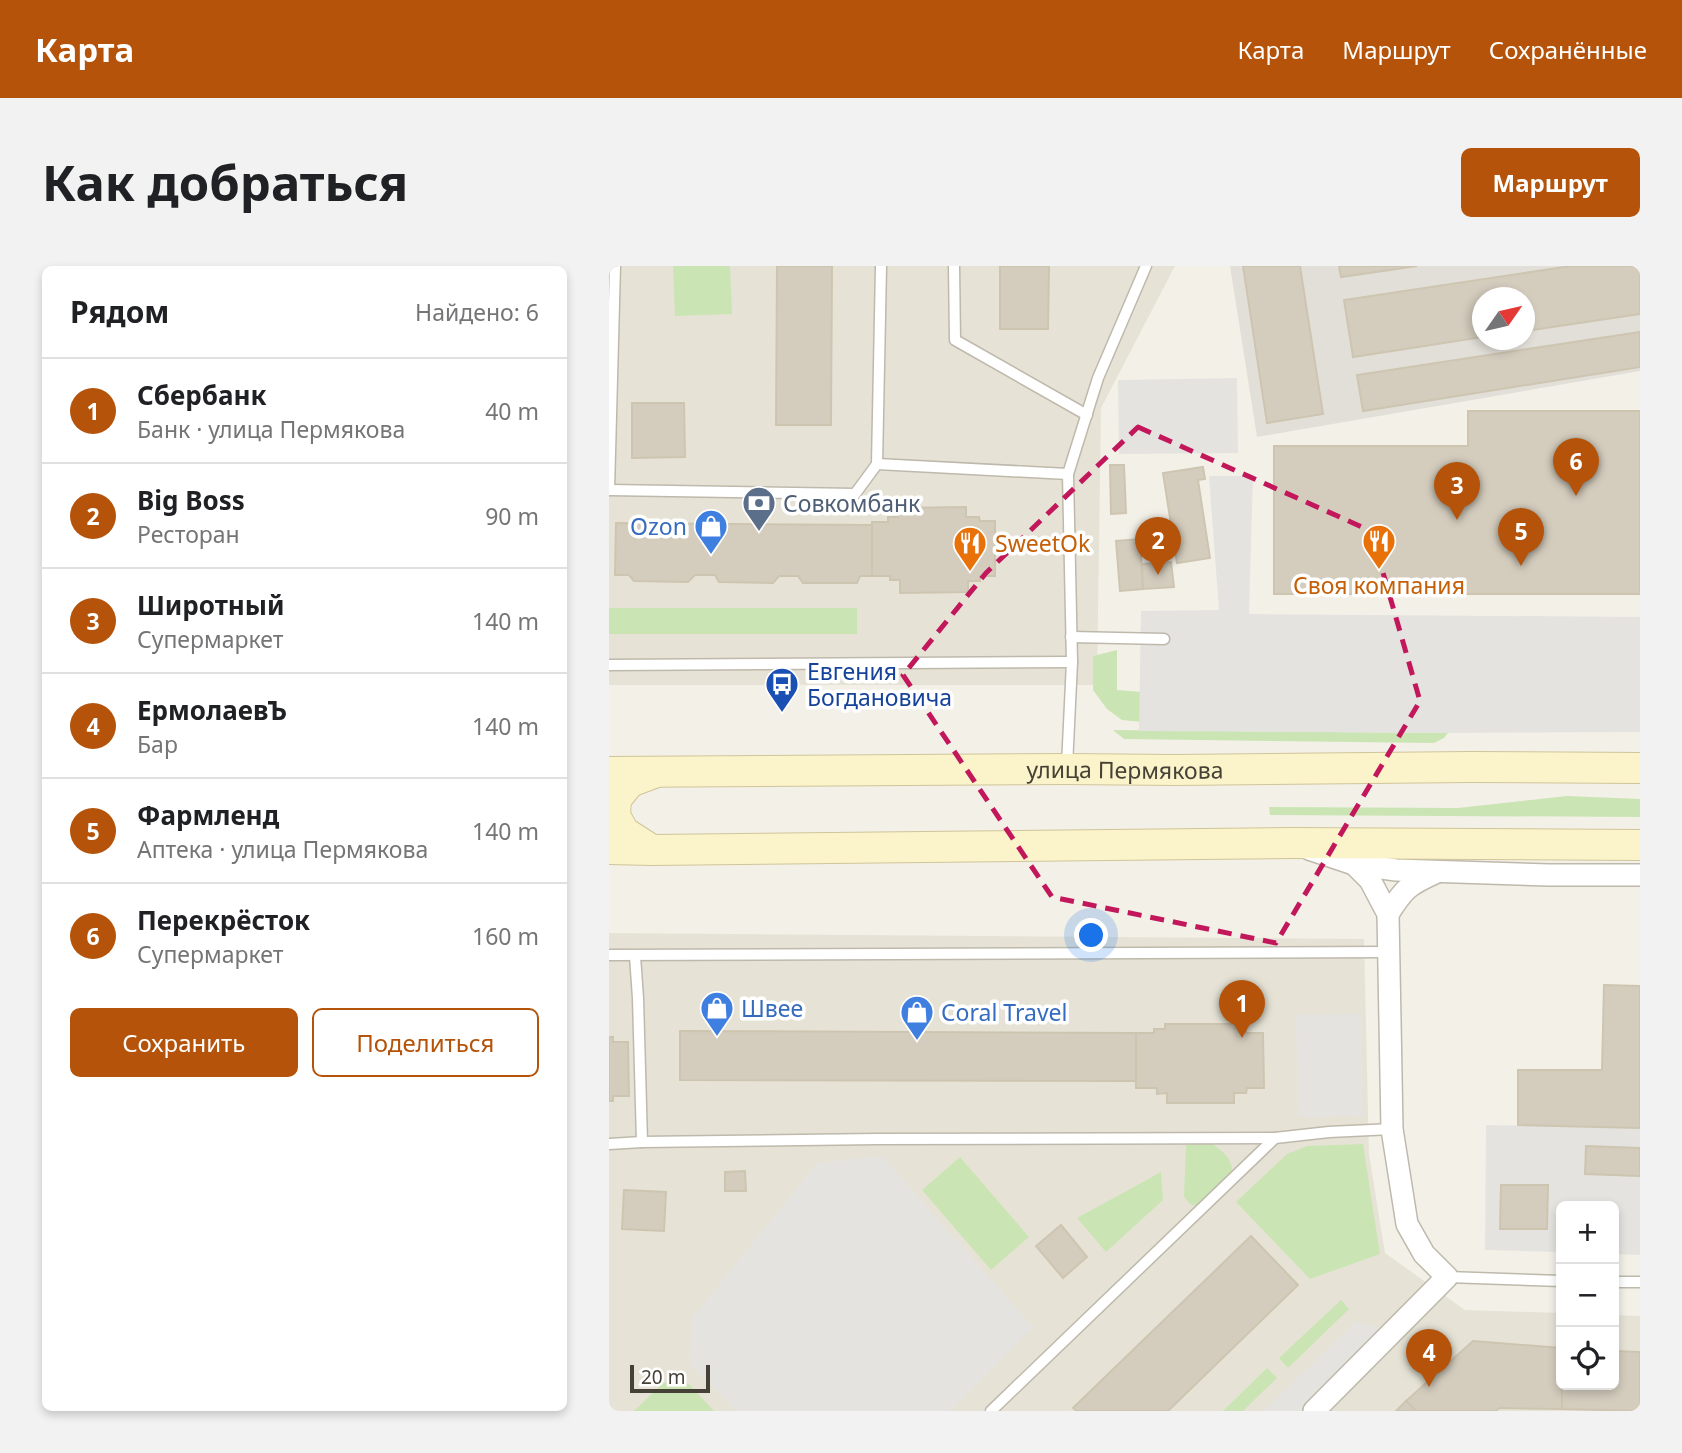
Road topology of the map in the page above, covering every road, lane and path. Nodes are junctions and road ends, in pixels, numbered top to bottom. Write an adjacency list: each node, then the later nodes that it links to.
1 (615, 266): 8 (lane)
2 (881, 266): 6 (lane)
3 (954, 266): 5 (lane)
4 (1146, 266): 5 (lane)
5 (1087, 415): 7 (lane)
6 (877, 464): 7 (lane); 8 (lane)
7 (1068, 474): 9 (lane)
8 (609, 490)
9 (1072, 637): 10 (lane); 11 (lane)
10 (1164, 639)
11 (1072, 662): 12 (lane); 14 (lane)
12 (609, 665)
13 (1640, 768): 14 (main road, улица Пермякова)
14 (1067, 769): 16 (main road, улица Пермякова)
15 (609, 772): 16 (main road, улица Пермякова)
16 (657, 772): 20 (main road)
17 (1291, 844): 18 (main road); 20 (main road); 21 (street)
18 (1640, 845)
19 (609, 849): 20 (main road)
20 (652, 850)
21 (1354, 864): 22 (street); 24 (street)
22 (1437, 872): 23 (street); 24 (street)
23 (1640, 875)
24 (1388, 914): 25 (street)
25 (1389, 952): 27 (lane); 28 (street)
26 (609, 956): 27 (lane)
27 (635, 956): 30 (lane)
28 (1392, 1129): 29 (lane); 32 (street)
29 (1275, 1138): 30 (lane); 36 (lane)
30 (642, 1142): 31 (lane)
31 (609, 1144)
32 (1447, 1278): 33 (lane); 37 (street)
33 (1556, 1280)
34 (1640, 1282): 35 (lane)
35 (1619, 1283)
36 (991, 1411)
37 (1314, 1411)

